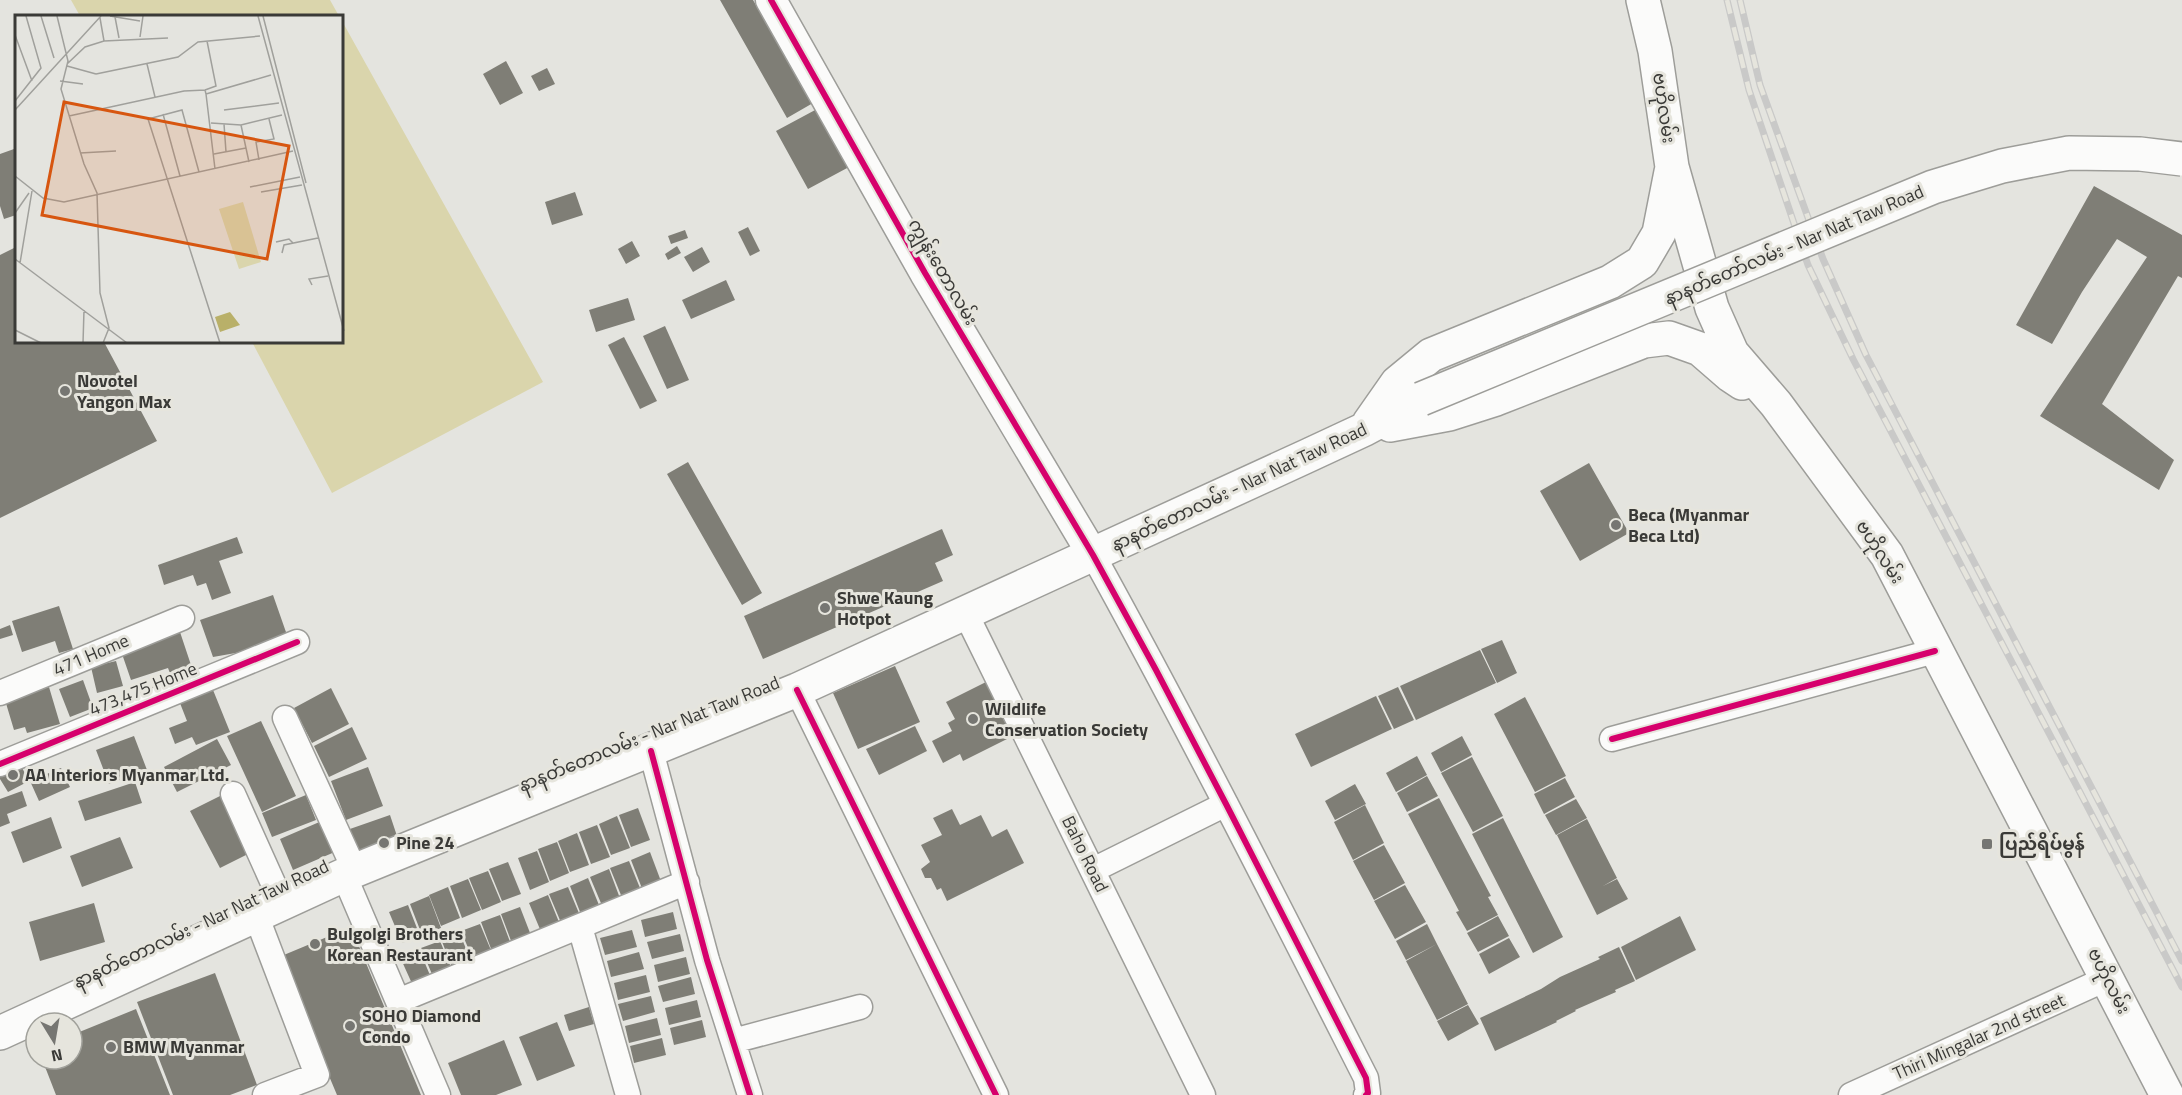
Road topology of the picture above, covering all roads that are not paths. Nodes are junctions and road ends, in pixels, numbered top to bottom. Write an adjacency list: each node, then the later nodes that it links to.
1 (771, 0): 8 (street, ကျွန်းတောလမ်း)
2 (1643, 0): 4 (main road, ဗဟိုလမ်း)
3 (2182, 159): 5 (main road, နာနတ်တော်လမ်း - Nar Nat Taw Road, bridge)
4 (1672, 166): 6 (main road, ဗဟိုလမ်း); 7 (main road)
5 (1421, 399): 7 (main road, နာနတ်တောလမ်း - Nar Nat Taw Road)
6 (1776, 404): 7 (main road); 12 (main road, ဗဟိုလမ်း)
7 (1365, 429): 8 (main road, နာနတ်တောလမ်း - Nar Nat Taw Road)
8 (1093, 555): 9 (main road, နာနတ်တောလမ်း - Nar Nat Taw Road); 20 (street)
9 (966, 614): 13 (main road, နာနတ်တောလမ်း - Nar Nat Taw Road); 21 (street, Baho Road)
10 (182, 618): 14 (street, 471 Home)
11 (297, 642): 18 (street, 473,475 Home)
12 (1935, 651): 16 (street); 26 (main road, ဗဟိုလမ်း)
13 (797, 690): 17 (main road, နာနတ်တောလမ်း - Nar Nat Taw Road); 35 (street)
14 (0, 693)
15 (285, 718): 22 (street)
16 (1612, 739)
17 (651, 751): 22 (main road, နာနတ်တောလမ်း - Nar Nat Taw Road); 23 (street)
18 (0, 764)
19 (233, 794): 24 (street)
20 (1226, 804): 21 (street); 37 (street)
21 (1093, 870): 36 (street, Baho Road)
22 (349, 873): 24 (main road, နာနတ်တောလမ်း - Nar Nat Taw Road); 27 (street)
23 (687, 882): 25 (street); 30 (street)
24 (269, 909): 29 (main road, နာနတ်တောလမ်း - Nar Nat Taw Road); 31 (street)
25 (580, 927): 27 (street); 33 (street)
26 (2108, 978): 38 (street, Thiri Mingalar 2nd street); 39 (main road, ဗဟိုလမ်း)
27 (398, 1001): 32 (street)
28 (860, 1007): 30 (street)
29 (0, 1033)
30 (733, 1041): 34 (street)
31 (266, 1095)
32 (438, 1095)
33 (628, 1095)
34 (750, 1095)
35 (996, 1095)
36 (1203, 1095)
37 (1365, 1095)
38 (1851, 1095)
39 (2167, 1095)

